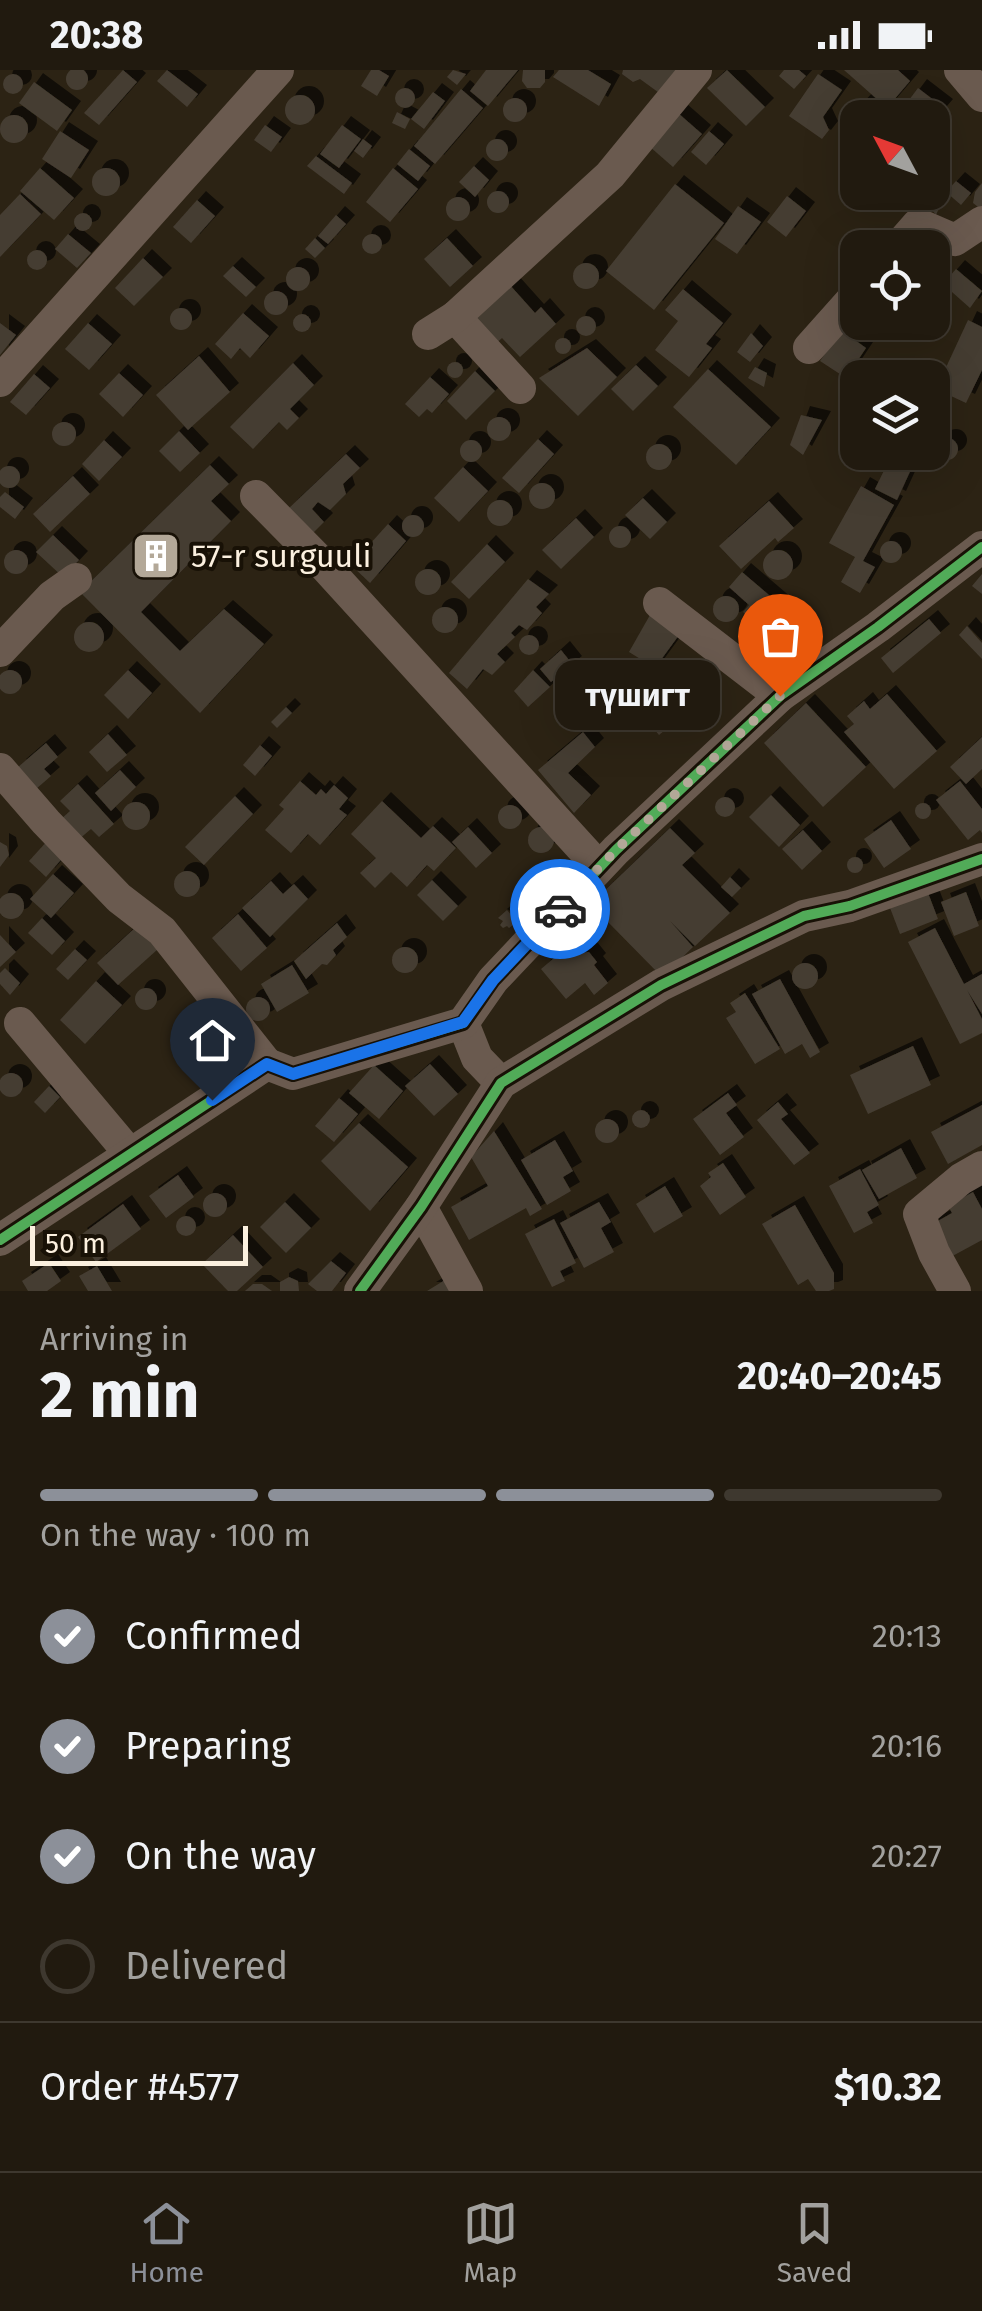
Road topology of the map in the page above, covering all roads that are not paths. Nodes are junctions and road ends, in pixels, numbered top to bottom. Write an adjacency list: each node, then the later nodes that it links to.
1 (278, 70): 9 (street)
2 (696, 70): 10 (street)
3 (960, 70): 4 (street)
4 (982, 96)
5 (982, 222): 6 (street)
6 (950, 238)
7 (840, 313): 8 (street)
8 (809, 348)
9 (0, 381)
10 (520, 388)
11 (256, 496): 19 (street)
12 (982, 547): 16 (street)
13 (76, 580): 15 (street)
14 (660, 604): 16 (street)
15 (0, 652)
16 (780, 696): 19 (street)
17 (0, 769): 22 (street)
18 (982, 859): 23 (street)
19 (600, 868): 20 (street)
20 (463, 1022): 22 (street); 23 (street)
21 (20, 1023): 24 (street)
22 (267, 1064): 24 (street)
23 (502, 1083): 26 (street)
24 (130, 1154): 27 (street)
25 (982, 1167): 30 (street)
26 (421, 1207): 28 (street); 29 (street)
27 (0, 1240)
28 (360, 1291)
29 (467, 1291)
30 (955, 1291)

